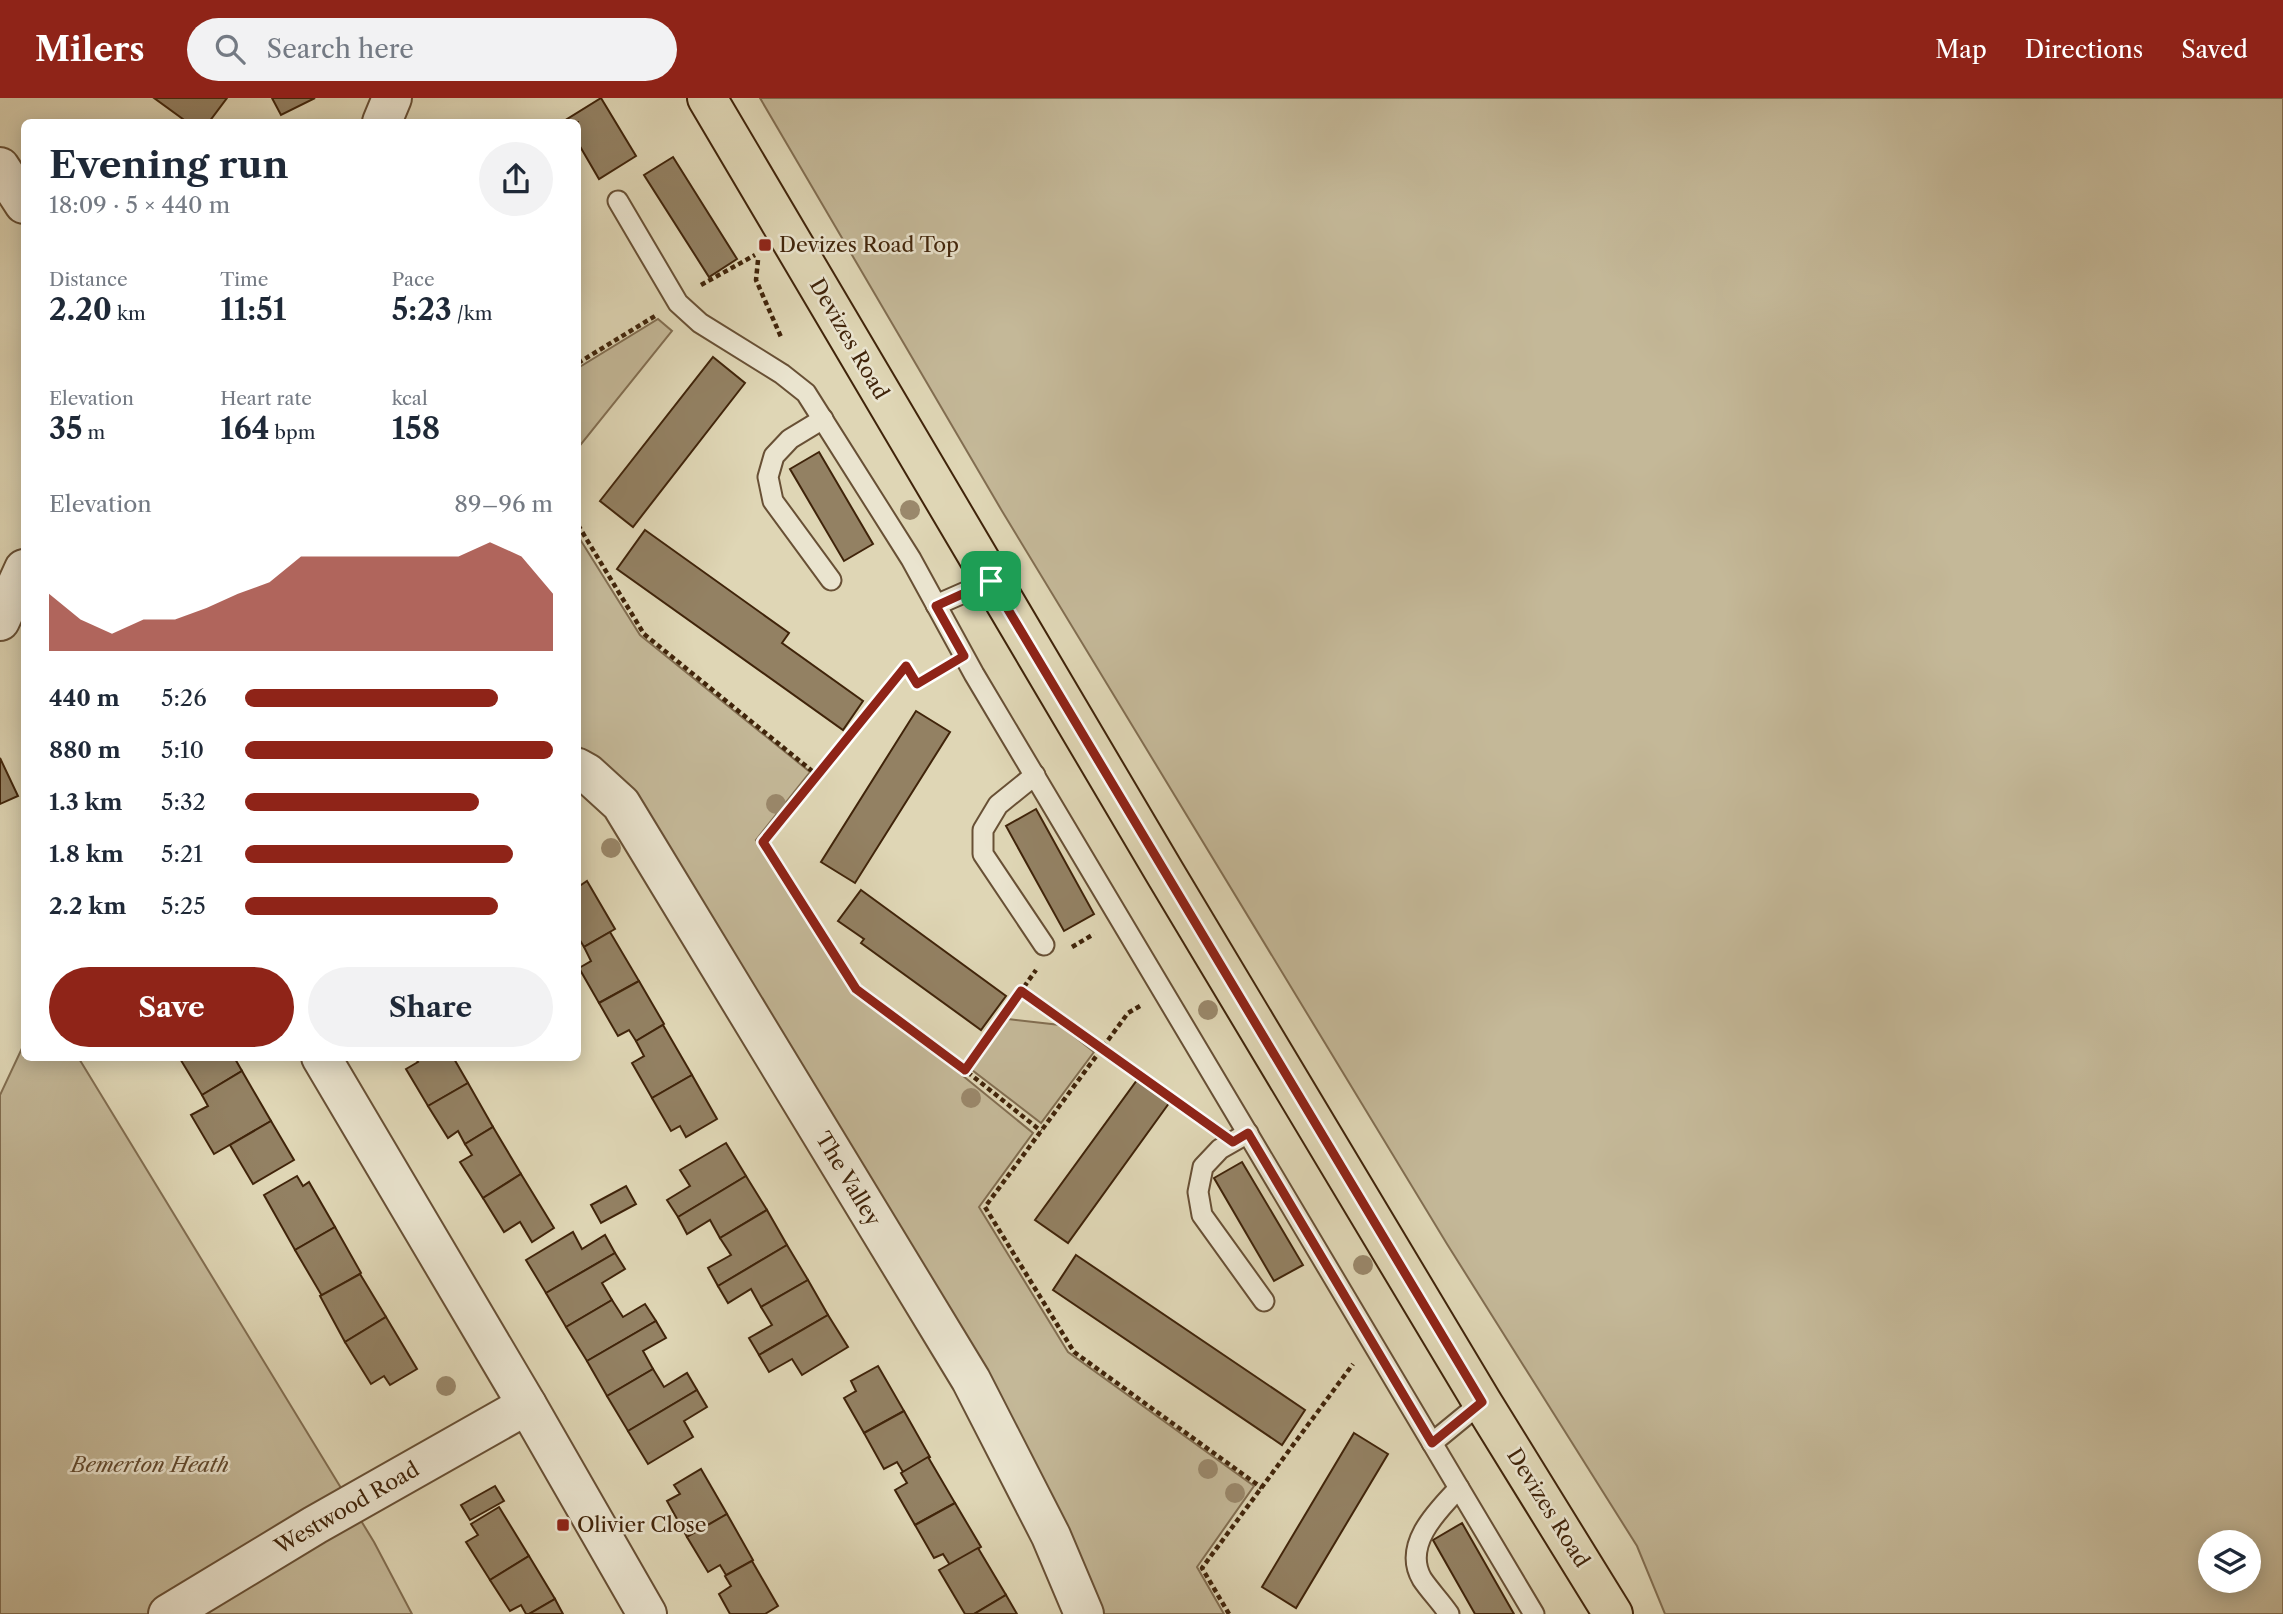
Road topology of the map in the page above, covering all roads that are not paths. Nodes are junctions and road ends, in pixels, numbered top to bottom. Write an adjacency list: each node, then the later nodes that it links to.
1 (392, 98): 3 (street)
2 (707, 98): 10 (main road, Devizes Road)
3 (383, 119)
4 (0, 167): 5 (street)
5 (21, 199)
6 (618, 201): 7 (lane)
7 (824, 419): 9 (lane); 11 (lane)
8 (21, 576): 12 (street)
9 (831, 580)
10 (991, 581): 11 (lane); 19 (main road, Devizes Road)
11 (936, 606): 14 (lane)
12 (0, 621)
13 (581, 770): 25 (street, The Valley)
14 (1035, 775): 15 (lane); 17 (lane)
15 (1053, 949)
16 (323, 1061): 20 (street)
17 (1240, 1137): 18 (lane); 21 (lane)
18 (1264, 1301)
19 (1482, 1402): 21 (lane); 28 (main road, Devizes Road)
20 (527, 1405): 23 (street, Westwood Road); 24 (street)
21 (1432, 1443): 22 (lane)
22 (1459, 1488): 26 (lane); 27 (lane)
23 (168, 1614)
24 (647, 1614)
25 (1084, 1614)
26 (1449, 1614)
27 (1534, 1614)
28 (1613, 1614)

